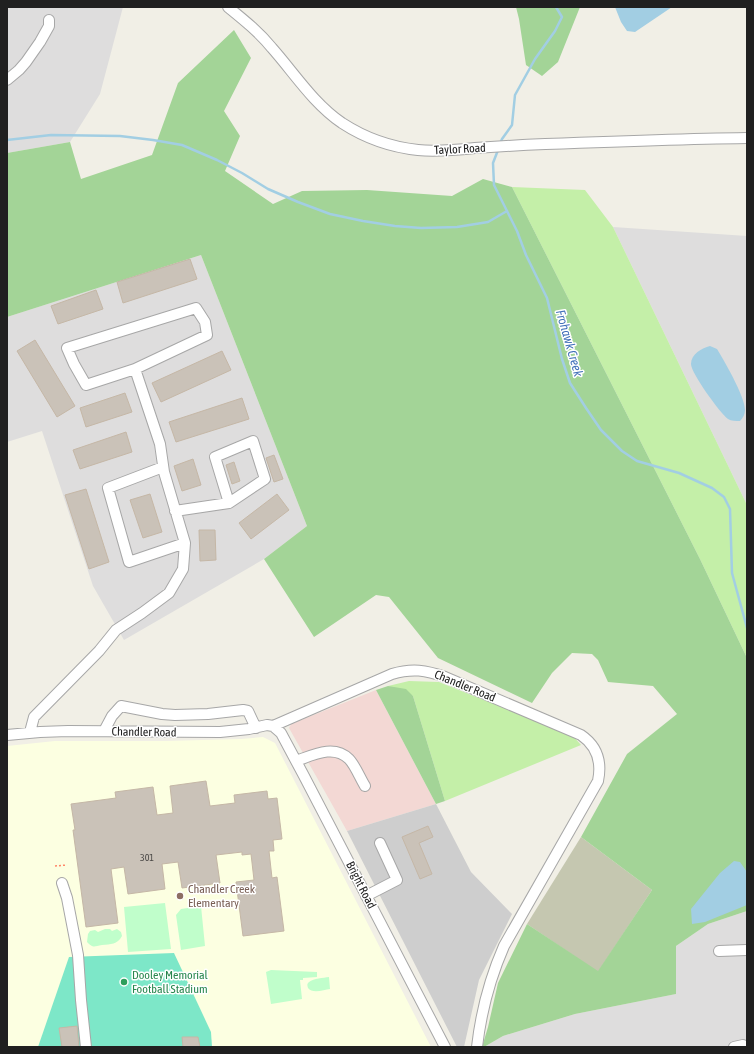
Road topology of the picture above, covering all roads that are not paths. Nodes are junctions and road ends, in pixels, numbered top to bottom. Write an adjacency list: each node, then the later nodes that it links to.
1 (228, 7): 4 (street, Taylor Road)
2 (49, 20): 3 (street)
3 (7, 80)
4 (747, 138)
5 (135, 369): 5 (street); 6 (street)
6 (164, 468): 8 (street); 9 (street)
7 (229, 503): 7 (street); 8 (street)
8 (175, 511): 9 (street)
9 (185, 543): 13 (street)
10 (208, 714): 12 (street); 14 (street); 15 (street)
11 (274, 726): 12 (street, Chandler Road); 17 (street, Bright Road); 26 (street, Chandler Road)
12 (256, 728): 15 (street, Chandler Road)
13 (30, 732): 14 (street, Chandler Road); 16 (street, Chandler Road)
14 (104, 732): 15 (street, Chandler Road)
15 (209, 732)
16 (7, 735)
17 (296, 761): 18 (street); 21 (street, Bright Road)
18 (365, 786)
19 (380, 843): 21 (street)
20 (62, 883): 24 (street)
21 (366, 896): 25 (street, Bright Road)
22 (747, 950): 23 (street)
23 (719, 951)
24 (86, 1047)
25 (445, 1047)
26 (477, 1047)

